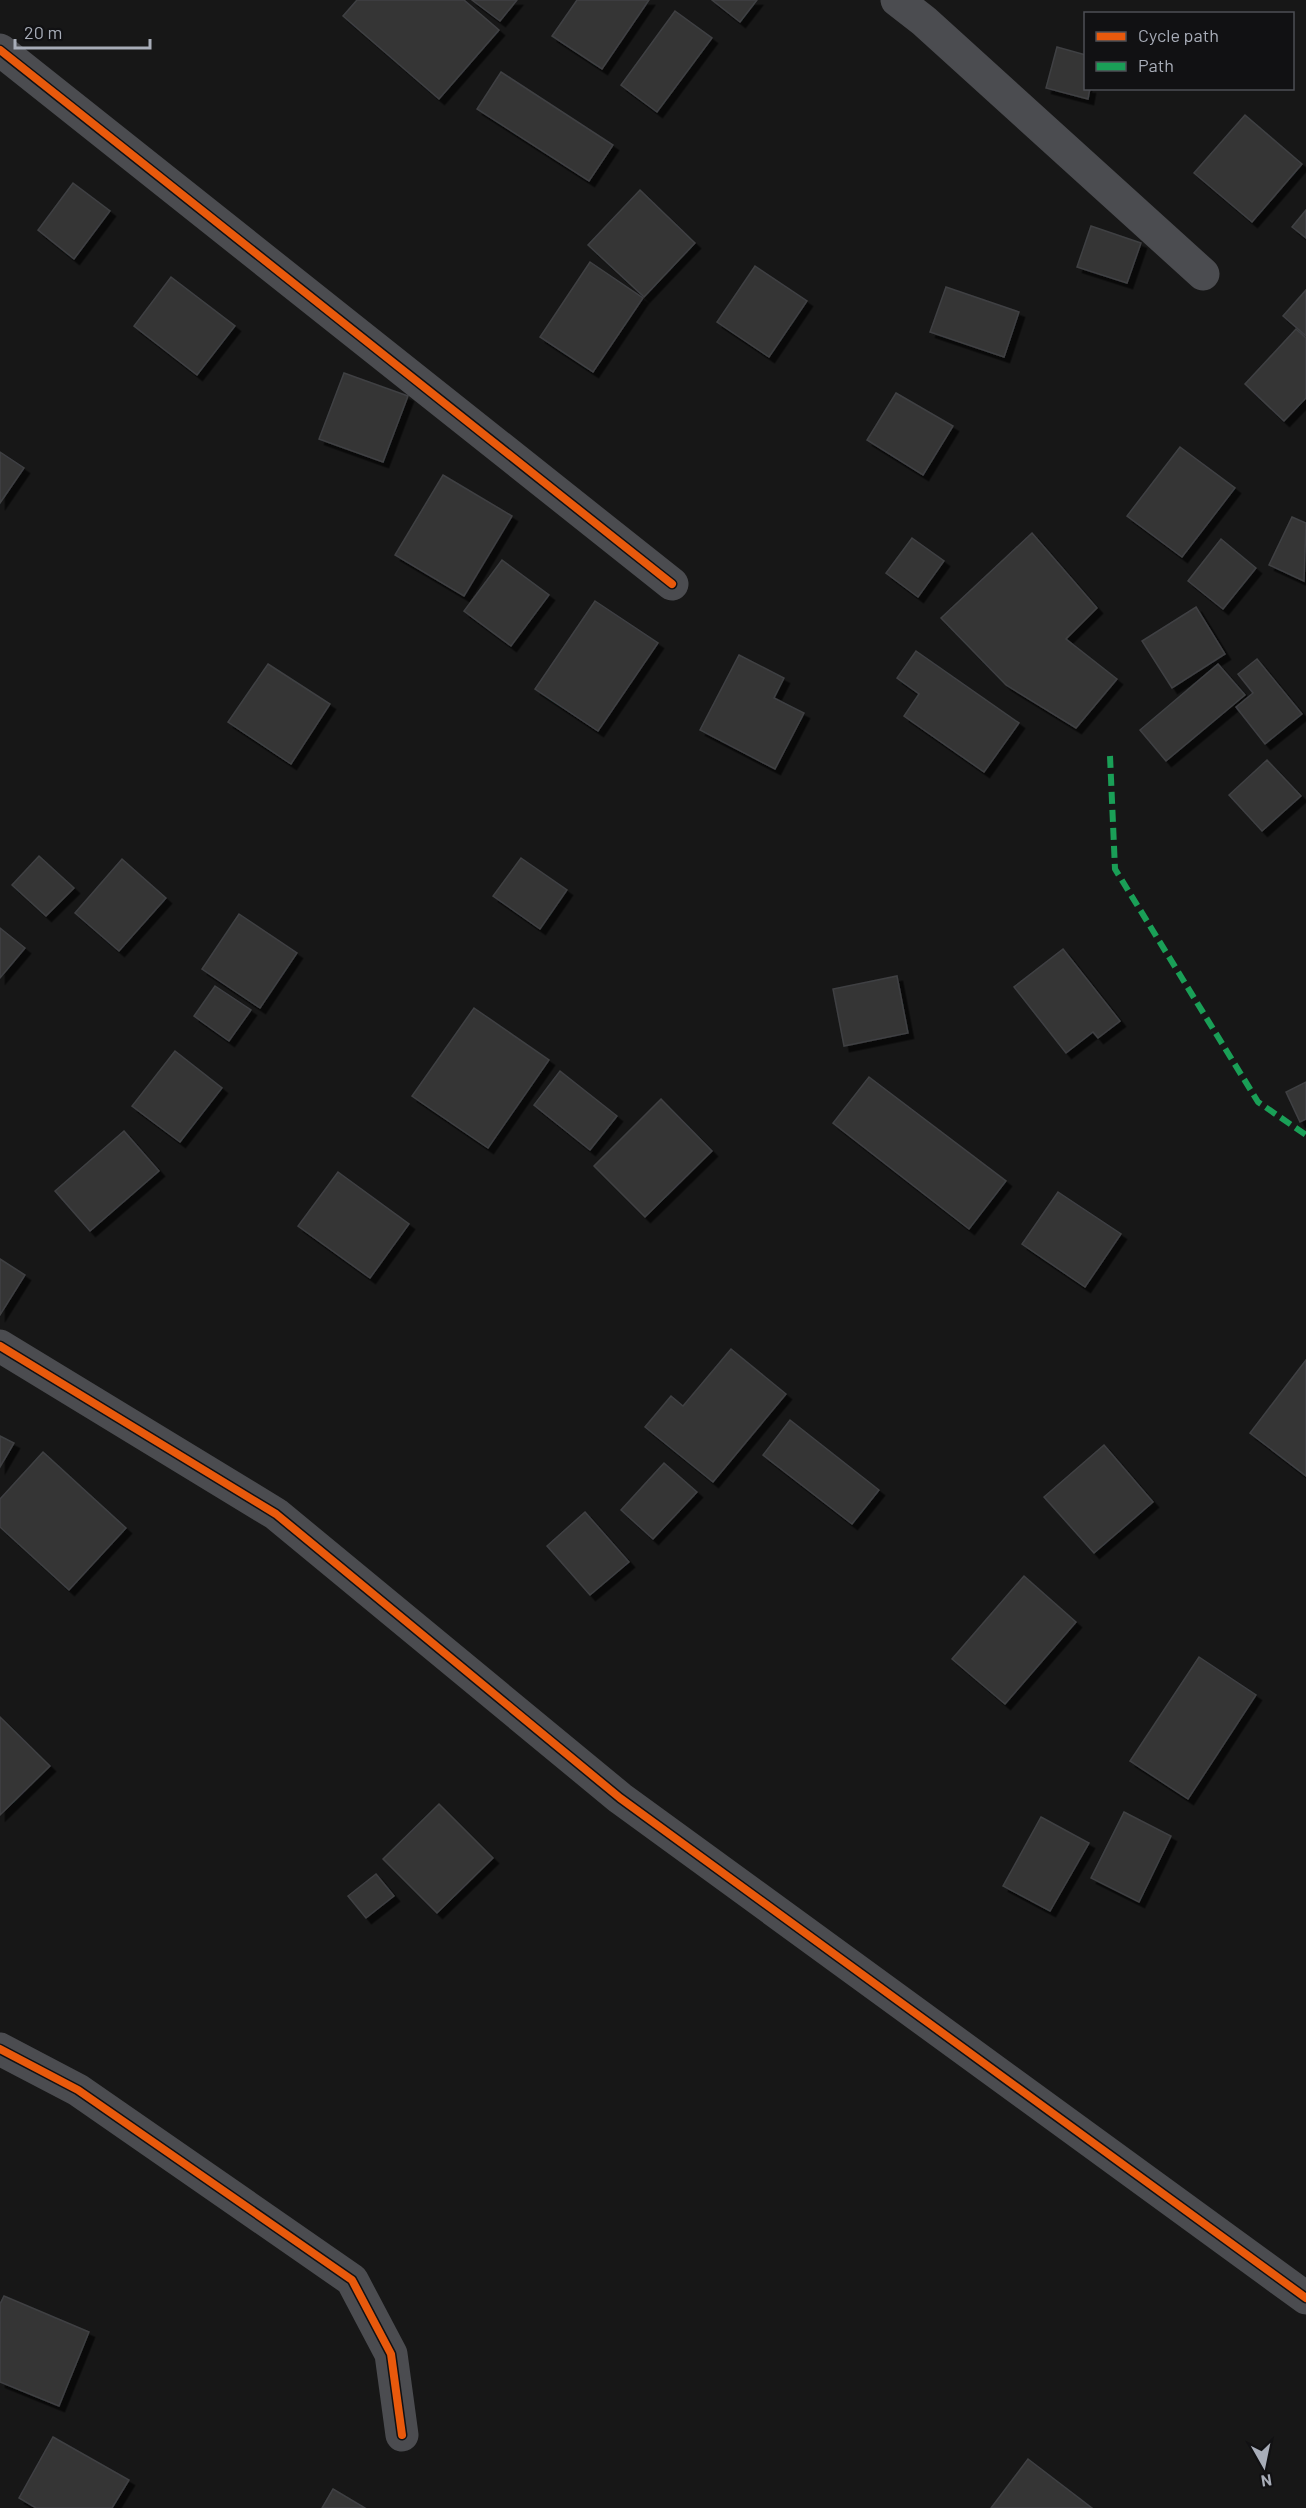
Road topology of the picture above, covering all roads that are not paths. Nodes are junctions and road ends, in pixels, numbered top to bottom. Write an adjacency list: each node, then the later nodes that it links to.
1 (897, 0): 3 (street)
2 (0, 50): 4 (street)
3 (1203, 274)
4 (672, 584)
5 (0, 1346): 7 (street)
6 (0, 2049): 8 (street)
7 (1306, 2298)
8 (402, 2435)

